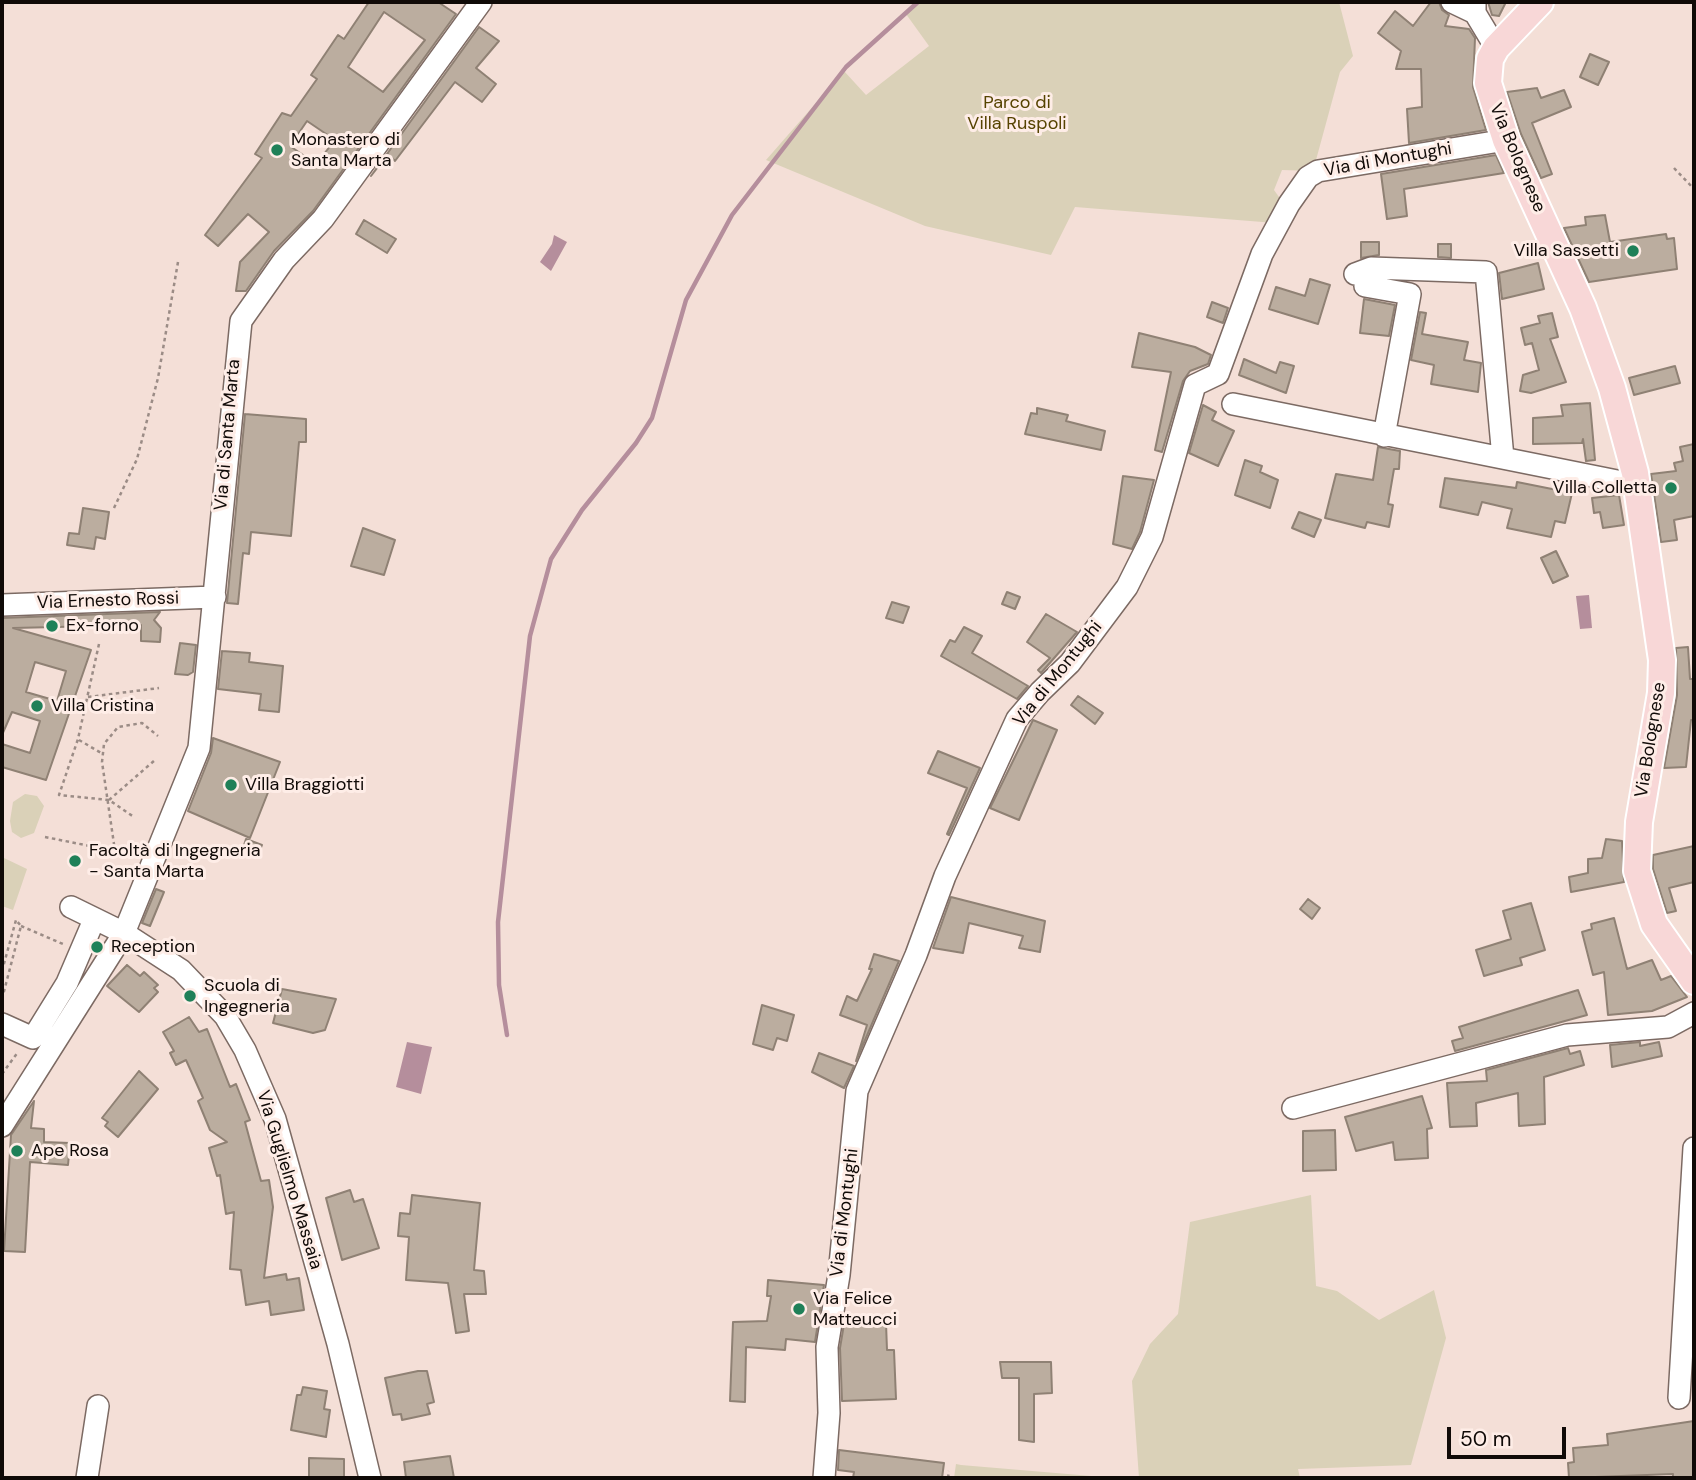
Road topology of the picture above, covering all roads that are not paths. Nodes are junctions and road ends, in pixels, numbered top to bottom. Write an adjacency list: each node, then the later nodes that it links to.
1 (481, 2): 11 (street, Via di Santa Marta)
2 (1452, 2): 4 (street)
3 (1539, 2): 5 (main road, Via Bolognese)
4 (1475, 7): 5 (street)
5 (1496, 48): 6 (main road, Via Bolognese)
6 (1506, 139): 10 (main road, Via Bolognese); 26 (street, Via di Montughi)
7 (1233, 404): 8 (street)
8 (1384, 436): 9 (street); 9 (street)
9 (1503, 458): 10 (street)
10 (1637, 485): 16 (main road, Via Bolognese)
11 (215, 597): 12 (street, Via Ernesto Rossi); 15 (street, Via di Santa Marta)
12 (2, 605)
13 (71, 907): 14 (street, Via Guglielmo Massaia)
14 (94, 920): 15 (street, Via Guglielmo Massaia); 18 (street)
15 (124, 933): 20 (street, Via di Santa Marta); 25 (street, Via Guglielmo Massaia)
16 (1694, 981)
17 (1694, 1013): 19 (street)
18 (2, 1024)
19 (1293, 1108)
20 (2, 1126)
21 (1694, 1148): 22 (street)
22 (1679, 1398)
23 (98, 1406): 24 (street)
24 (87, 1478)
25 (370, 1478)
26 (824, 1478)

